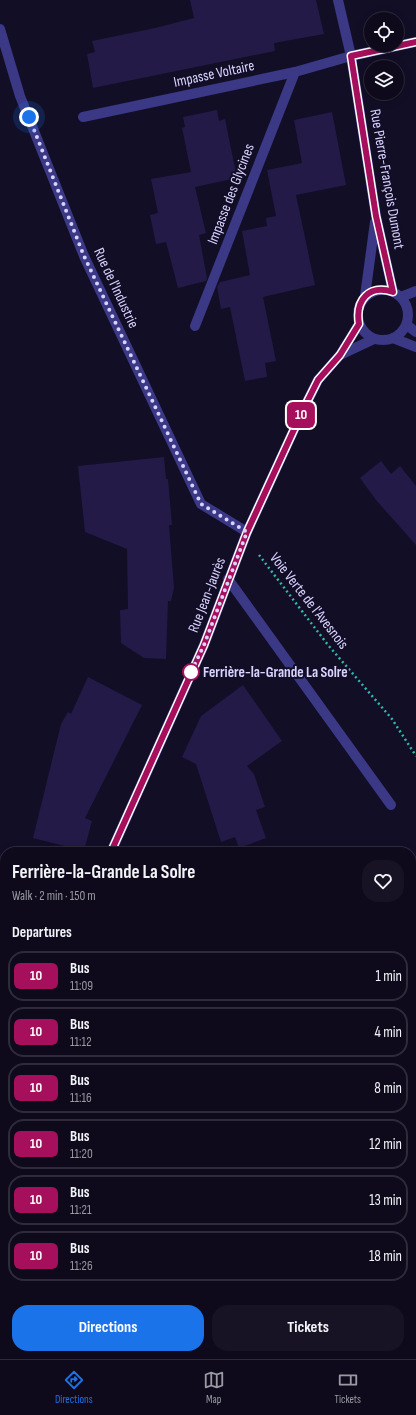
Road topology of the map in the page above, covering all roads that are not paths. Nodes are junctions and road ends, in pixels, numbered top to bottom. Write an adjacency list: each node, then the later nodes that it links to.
1 (338, 0): 4 (street, Rue Pierre-François Dumont)
2 (0, 29): 20 (street, Rue de l'Industrie)
3 (416, 42): 4 (street, Impasse Voltaire)
4 (351, 56): 5 (street, Impasse Voltaire); 7 (street, Rue Pierre-François Dumont)
5 (295, 72): 6 (street, Impasse Voltaire); 14 (street, Impasse des Glycines)
6 (83, 117)
7 (376, 216): 9 (street, Rue Pierre-François Dumont); 10 (street)
8 (416, 291): 9 (street)
9 (397, 295): 10 (street); 12 (street)
10 (365, 296): 13 (street)
11 (416, 307): 12 (street)
12 (408, 320): 15 (street); 16 (street)
13 (359, 324): 17 (street); 19 (street, Rue Jean-Jaurès)
14 (195, 326)
15 (416, 332)
16 (393, 338): 17 (street); 18 (street)
17 (374, 339): 19 (street, Rue Jean-Jaurès)
18 (416, 347)
19 (340, 355): 20 (street, Rue Jean-Jaurès)
20 (247, 532): 21 (street, Rue Jean-Jaurès)
21 (228, 579): 22 (street); 23 (street, Rue Jean-Jaurès)
22 (391, 805)
23 (114, 847)

